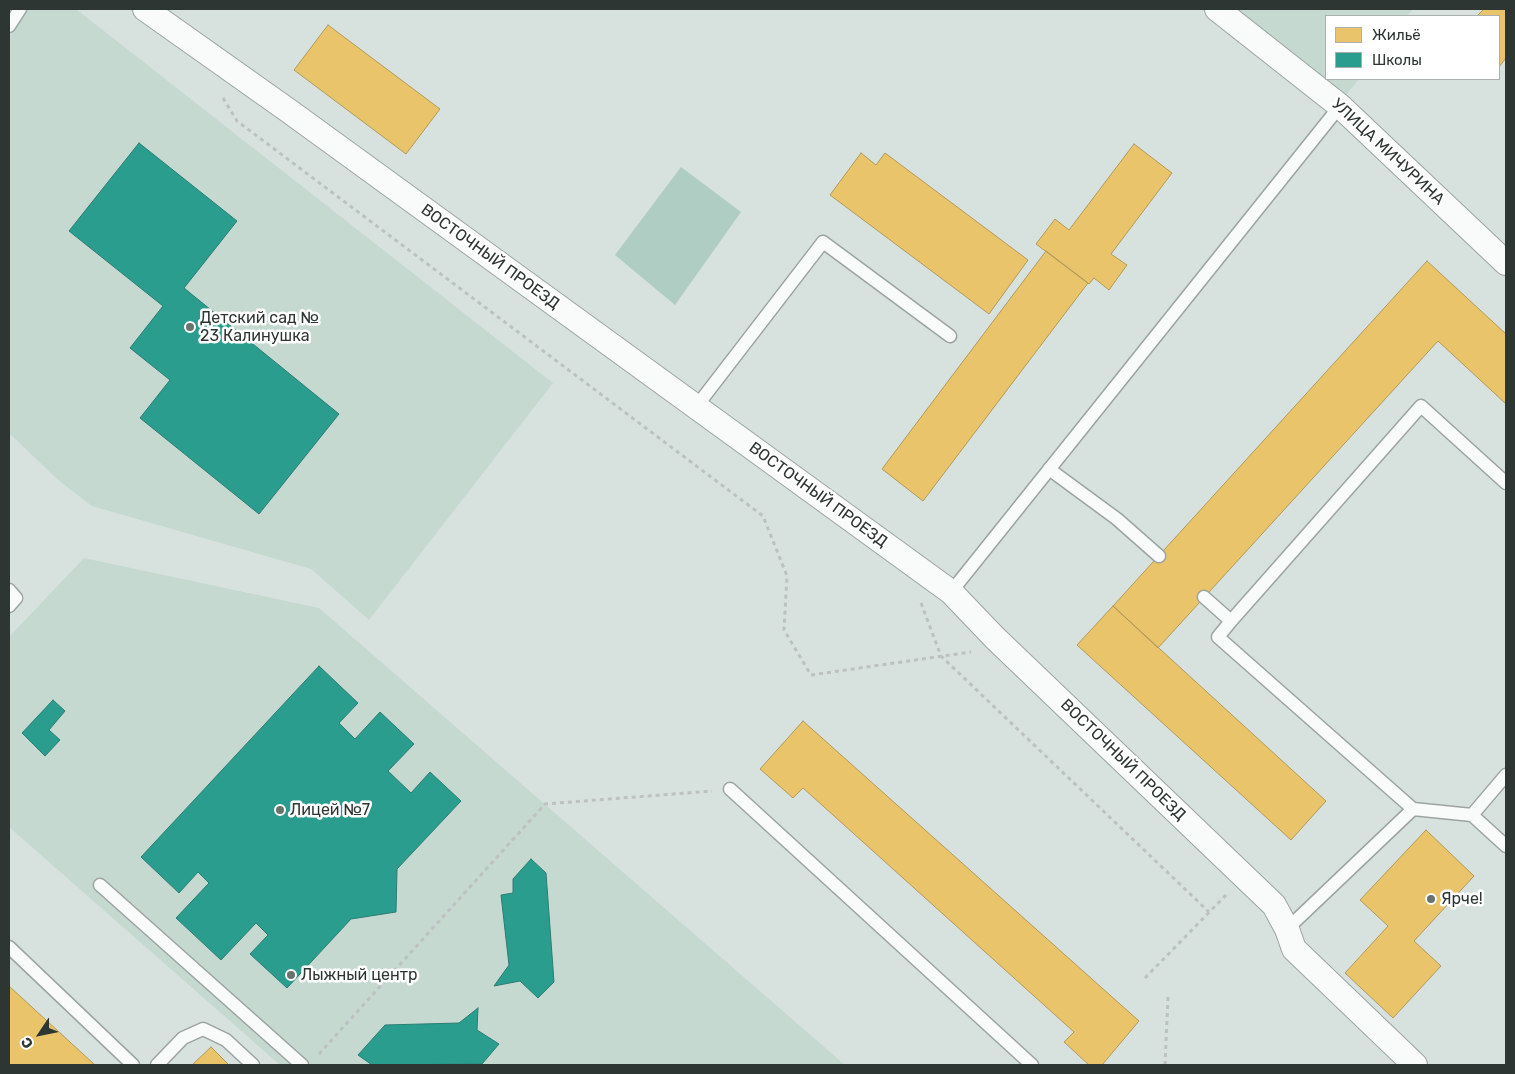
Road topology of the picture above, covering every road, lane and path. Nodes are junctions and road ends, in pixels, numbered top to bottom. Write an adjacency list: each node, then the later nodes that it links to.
1 (20, 9): 4 (lane)
2 (145, 9): 9 (street, ВОСТОЧНЫЙ ПРОЕЗД)
3 (1217, 9): 6 (street, УЛИЦА МИЧУРИНА)
4 (9, 26)
5 (222, 96): 20 (path)
6 (1340, 106): 7 (street, УЛИЦА МИЧУРИНА); 10 (lane)
7 (1506, 263)
8 (950, 336): 9 (lane)
9 (696, 407): 14 (street, ВОСТОЧНЫЙ ПРОЕЗД)
10 (1049, 469): 12 (lane); 14 (lane)
11 (1506, 483): 18 (lane)
12 (1159, 556)
13 (9, 590): 17 (lane)
14 (951, 592): 19 (street, ВОСТОЧНЫЙ ПРОЕЗД)
15 (1204, 597): 18 (lane)
16 (920, 601): 20 (path)
17 (9, 606)
18 (1231, 621): 23 (lane)
19 (1004, 647): 20 (path); 26 (street, ВОСТОЧНЫЙ ПРОЕЗД)
20 (941, 656): 28 (path)
21 (1506, 775): 24 (lane)
22 (730, 789): 33 (path); 38 (lane)
23 (1413, 809): 24 (lane); 29 (lane)
24 (1472, 815): 25 (lane)
25 (1506, 846)
26 (1244, 876): 28 (path); 29 (street, ВОСТОЧНЫЙ ПРОЕЗД)
27 (100, 885): 37 (lane)
28 (1209, 912): 31 (path)
29 (1287, 929): 40 (street, ВОСТОЧНЫЙ ПРОЕЗД)
30 (9, 946): 34 (lane)
31 (1145, 978)
32 (1168, 997): 39 (path)
33 (315, 1058)
34 (134, 1065)
35 (157, 1065): 36 (lane)
36 (252, 1065)
37 (302, 1065)
38 (1032, 1065)
39 (1165, 1065)
40 (1415, 1065)

